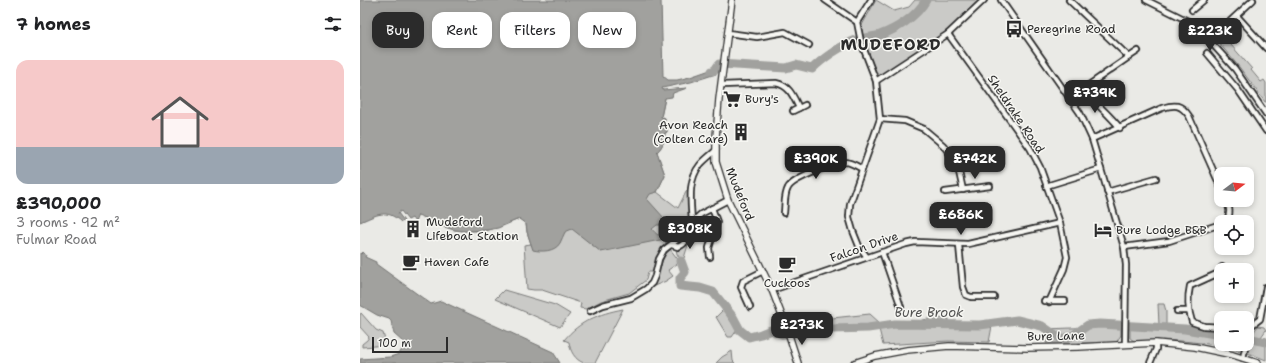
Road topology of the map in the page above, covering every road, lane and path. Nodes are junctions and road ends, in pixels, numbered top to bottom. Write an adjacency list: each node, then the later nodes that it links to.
1 (732, 0): 13 (street, Mudeford)
2 (825, 0): 12 (street)
3 (871, 0): 12 (street)
4 (984, 0): 14 (street)
5 (1001, 0): 24 (street)
6 (1069, 0): 20 (street)
7 (1146, 0): 15 (street)
8 (1204, 0): 10 (street)
9 (1251, 1): 11 (street)
10 (1192, 10)
11 (1237, 16): 15 (street); 17 (street)
12 (857, 22): 21 (street)
13 (728, 33): 16 (street); 22 (street, Mudeford)
14 (948, 34): 21 (street); 39 (street, Sheldrake Road)
15 (1210, 40): 28 (street)
16 (809, 45)
17 (1266, 48)
18 (1138, 51): 20 (street)
19 (1207, 53): 31 (street)
20 (1129, 57): 23 (street)
21 (876, 81): 29 (street)
22 (722, 85): 26 (street); 33 (street, Mudeford)
23 (1083, 90): 24 (street); 30 (street)
24 (1070, 98): 32 (street)
25 (805, 105): 26 (street)
26 (799, 108): 27 (street)
27 (793, 110)
28 (1266, 114)
29 (880, 119): 34 (street); 40 (street)
30 (1120, 128): 32 (street); 36 (street)
31 (1266, 131)
32 (1092, 139): 35 (street)
33 (716, 150): 43 (street, Mudeford); 46 (street)
34 (862, 169): 45 (street); 55 (street)
35 (1101, 169): 39 (street); 42 (street)
36 (1214, 172)
37 (1156, 178): 42 (street)
38 (990, 186): 40 (street)
39 (1046, 186): 47 (street, Sheldrake Road)
40 (962, 190): 41 (street)
41 (945, 192)
42 (1107, 192): 52 (street)
43 (728, 200): 44 (street); 56 (street, Mudeford)
44 (712, 208): 46 (street); 54 (street)
45 (784, 213)
46 (692, 222): 49 (street)
47 (1060, 223): 51 (street, Falcon Drive); 61 (street, Sheldrake Road)
48 (1214, 226): 52 (street)
49 (687, 228): 50 (street); 50 (street)
50 (672, 245): 64 (street)
51 (959, 245): 53 (street, Falcon Drive); 60 (street)
52 (1124, 247): 72 (street)
53 (882, 252): 55 (street, Falcon Drive); 63 (street)
54 (710, 257)
55 (867, 257): 59 (street, Falcon Drive)
56 (763, 271): 59 (street, Mudeford); 62 (street)
57 (1214, 275): 66 (street)
58 (1266, 287): 68 (street)
59 (772, 290): 75 (street, Mudeford)
60 (994, 297)
61 (1065, 301)
62 (750, 307)
63 (901, 307)
64 (590, 311)
65 (1177, 311): 66 (street)
66 (1188, 312): 70 (street)
67 (1266, 318): 68 (street)
68 (1260, 319): 69 (street)
69 (1254, 324)
70 (1214, 327)
71 (1156, 343): 72 (street, Bure Lane); 74 (street, Bure Lane); 77 (street)
72 (1125, 344): 76 (street, Bure Lane)
73 (1244, 351): 74 (street)
74 (1243, 358): 78 (street, Bure Lane)
75 (798, 363)
76 (854, 363)
77 (1150, 363)
78 (1258, 363)

